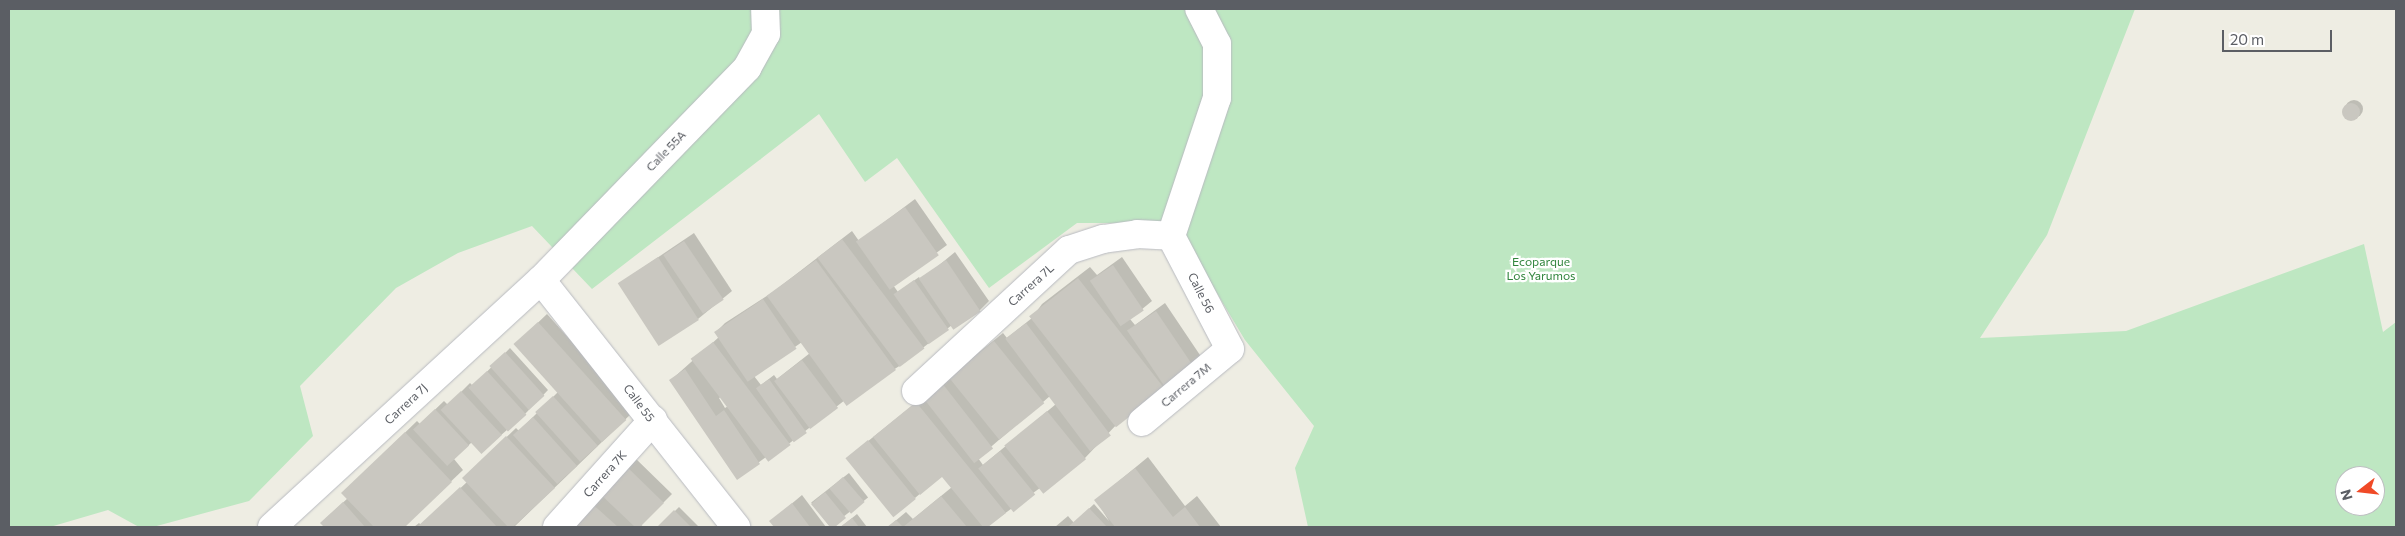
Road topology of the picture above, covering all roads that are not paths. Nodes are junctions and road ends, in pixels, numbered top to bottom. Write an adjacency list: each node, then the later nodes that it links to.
1 (765, 9): 4 (street, Calle 55A)
2 (1199, 9): 3 (street)
3 (1171, 236): 5 (street, Calle 56); 6 (street, Carrera 7L)
4 (541, 280): 7 (street, Calle 55); 9 (street, Carrera 7J)
5 (1230, 349): 8 (street, Carrera 7M)
6 (916, 391)
7 (653, 420): 10 (street, Carrera 7K); 11 (street, Calle 55)
8 (1142, 422)
9 (272, 527)
10 (557, 527)
11 (736, 527)

